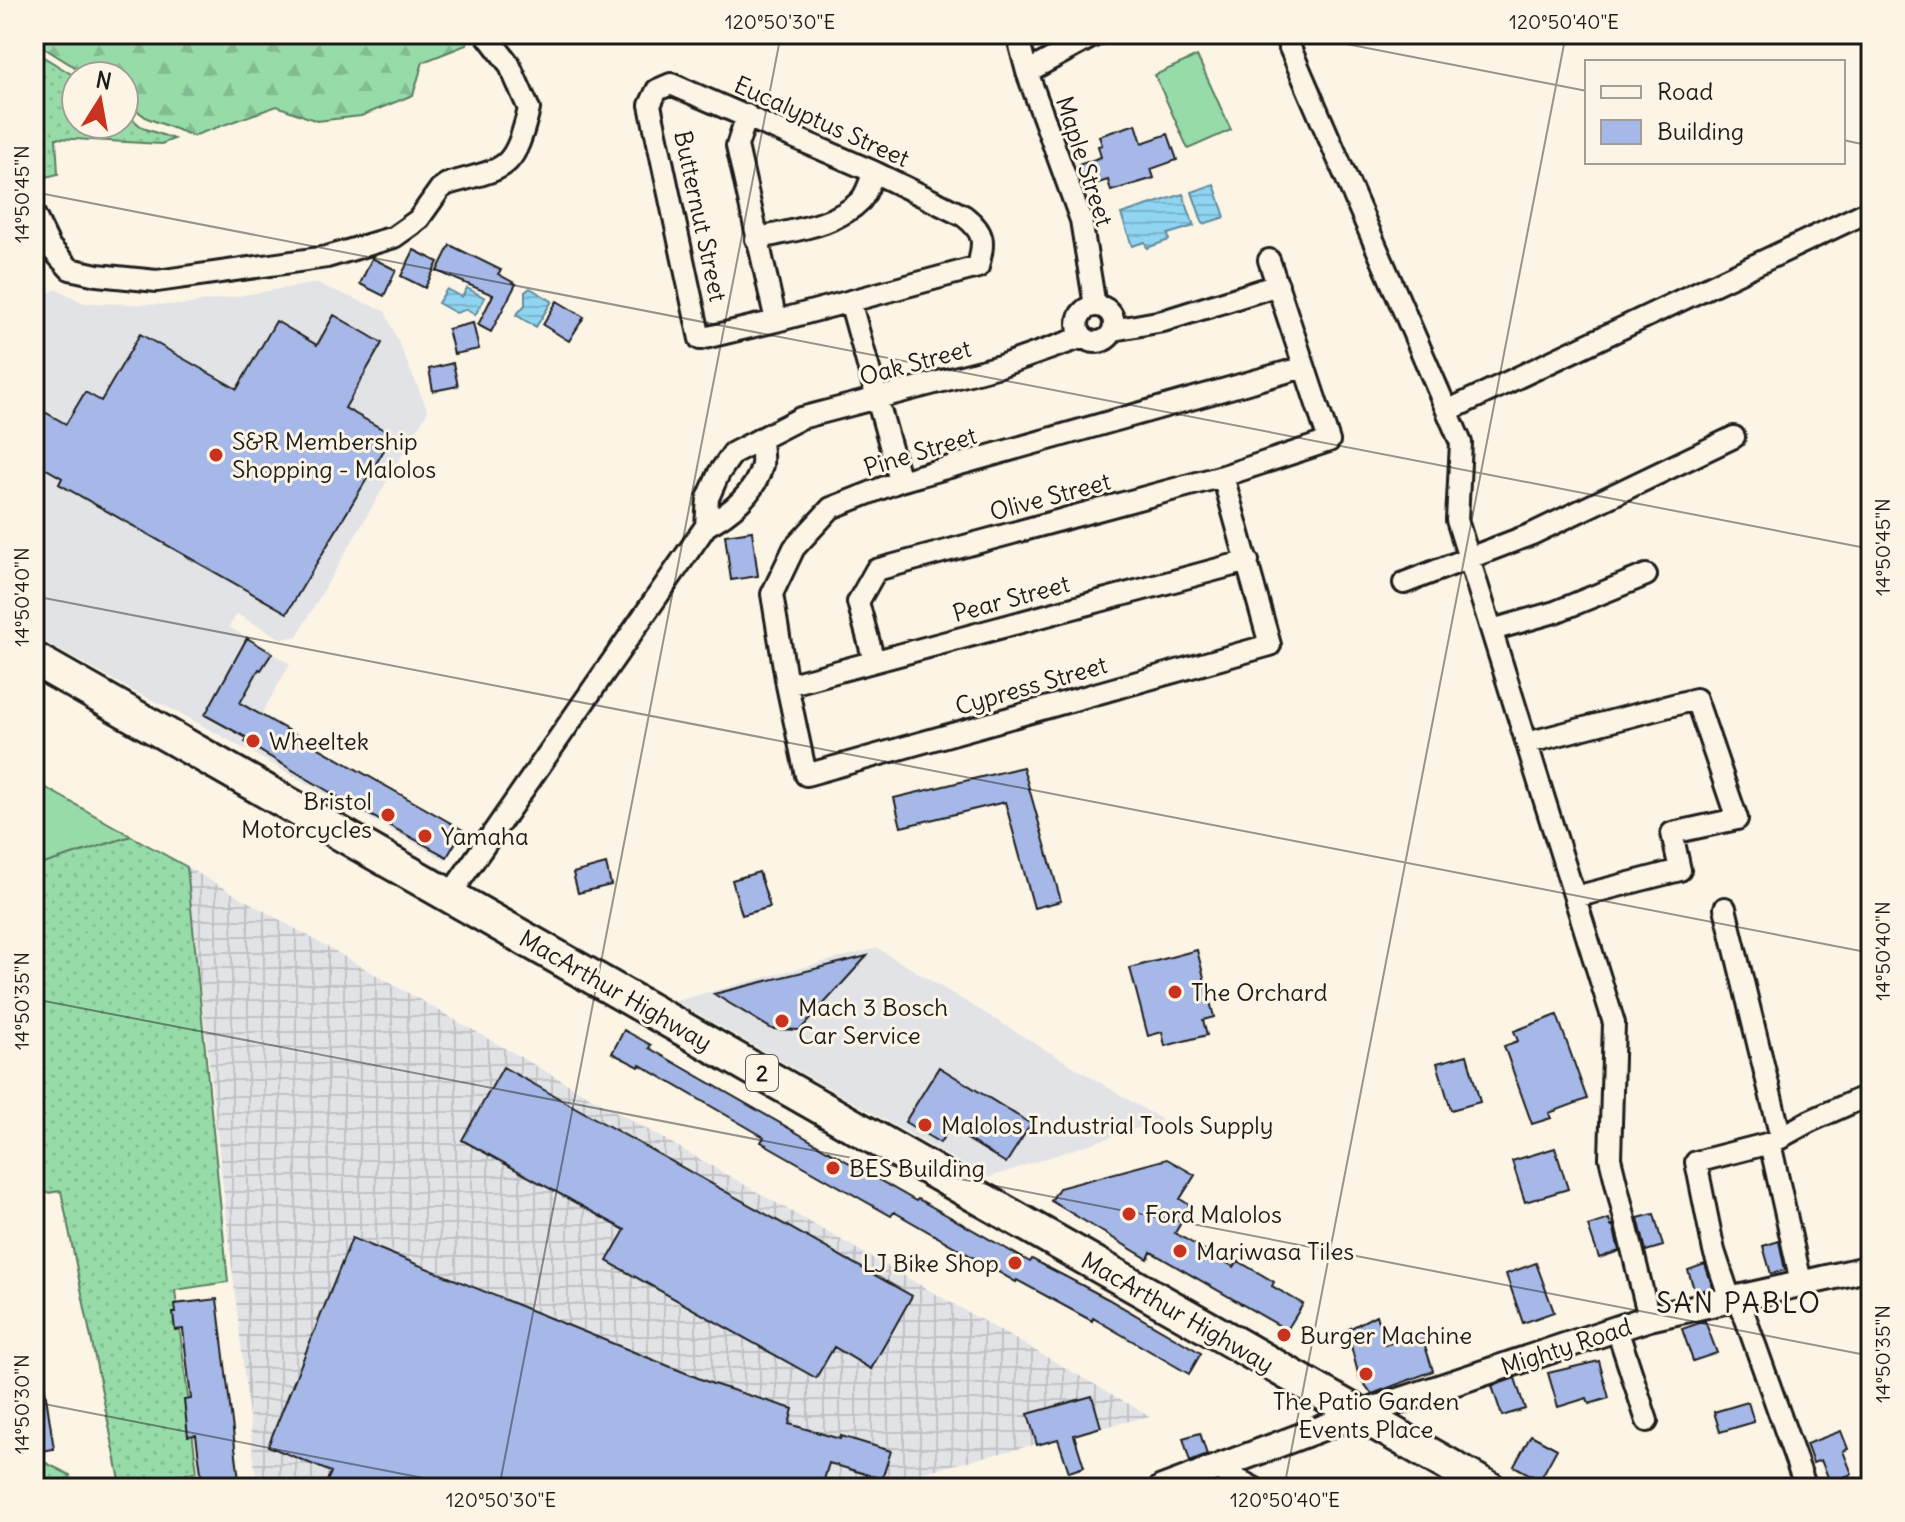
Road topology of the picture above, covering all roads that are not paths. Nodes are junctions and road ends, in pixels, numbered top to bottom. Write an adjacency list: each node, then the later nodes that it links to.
1 (486, 34): 10 (street)
2 (1017, 34): 5 (street, Maple Street)
3 (1097, 34): 5 (street)
4 (1284, 34): 21 (street)
5 (1027, 72): 15 (street, Maple Street)
6 (650, 105): 7 (street, Eucalyptus Street); 16 (street, Butternut Street)
7 (747, 115): 8 (street, Eucalyptus Street); 11 (street)
8 (874, 172): 11 (street); 14 (street, Eucalyptus Street)
9 (1871, 210): 21 (street)
10 (34, 214)
11 (756, 239): 16 (street)
12 (1269, 260): 13 (street)
13 (1278, 285): 17 (street); 19 (street)
14 (850, 301): 16 (street); 20 (street)
15 (1095, 306): 17 (street); 18 (street)
16 (776, 321)
17 (1113, 330): 18 (street)
18 (1083, 337): 20 (street, Oak Street)
19 (1304, 367): 24 (street, Olive Street); 25 (street, Pine Street)
20 (878, 400): 23 (street, Oak Street); 25 (street)
21 (1447, 411): 27 (street)
22 (1734, 437): 27 (street)
23 (761, 438): 26 (street, Oak Street); 26 (street)
24 (1223, 476): 28 (street); 33 (street, Olive Street)
25 (900, 481): 34 (street, Pine Street)
26 (706, 526): 37 (street)
27 (1469, 558): 30 (street); 31 (street)
28 (1248, 561): 33 (street, Pear Street); 36 (street, Cypress Street)
29 (1646, 575): 31 (street)
30 (1404, 583)
31 (1492, 630): 35 (street)
32 (34, 659): 37 (highway, MacArthur Highway / 2)
33 (874, 661): 34 (street, Pear Street)
34 (787, 685): 36 (street, Pine Street)
35 (1527, 743): 38 (street); 38 (street)
36 (806, 775)
37 (450, 895): 47 (highway, MacArthur Highway / 2)
38 (1575, 897): 45 (street)
39 (1725, 908): 41 (street)
40 (1871, 1094): 41 (street)
41 (1776, 1141): 43 (street); 44 (street)
42 (1871, 1268): 43 (street, Mighty Road)
43 (1801, 1282): 44 (street, Mighty Road)
44 (1734, 1298): 45 (street, Mighty Road); 53 (street)
45 (1649, 1318): 46 (street, Mighty Road)
46 (1617, 1329): 47 (street, Mighty Road); 48 (street)
47 (1357, 1415): 49 (street, Mighty Road); 52 (highway, MacArthur Highway / 2)
48 (1647, 1421)
49 (1217, 1469): 50 (street, Mighty Road); 51 (street)
50 (1162, 1488)
51 (1254, 1488)
52 (1489, 1488)
53 (1806, 1488)

